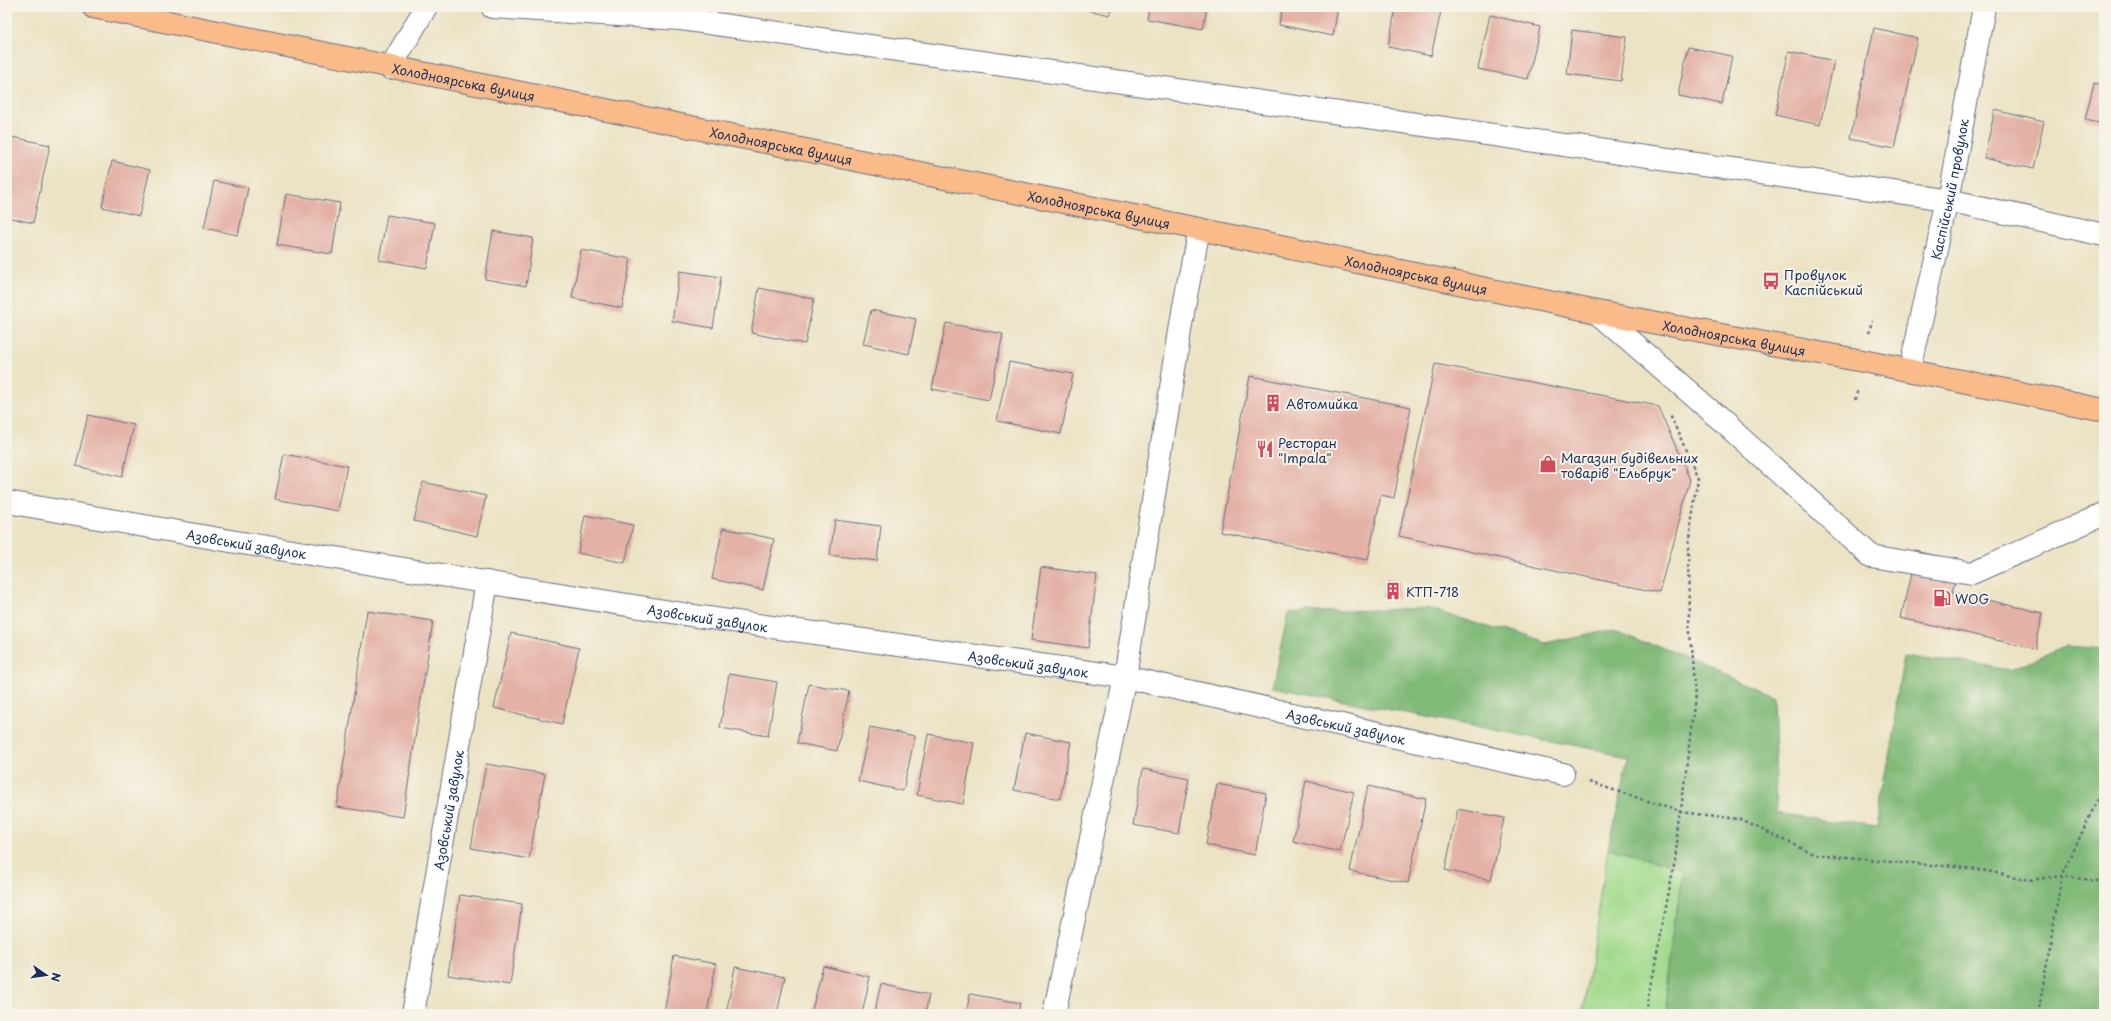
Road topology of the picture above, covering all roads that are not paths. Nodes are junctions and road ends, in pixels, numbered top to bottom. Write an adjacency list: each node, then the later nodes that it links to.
1 (93, 7): 5 (main road, Холодноярська вулиця)
2 (426, 7): 5 (street)
3 (492, 7): 6 (street)
4 (1984, 7): 6 (street, Каспійський провулок)
5 (390, 68): 7 (main road, Холодноярська вулиця)
6 (1948, 200): 8 (street); 10 (street, Каспійський провулок)
7 (1199, 229): 9 (main road, Холодноярська вулиця); 15 (street)
8 (2104, 235)
9 (1597, 312): 10 (main road, Холодноярська вулиця); 13 (street)
10 (1910, 370): 11 (main road, Холодноярська вулиця)
11 (2104, 410)
12 (7, 502): 14 (street, Азовський завулок)
13 (2104, 514)
14 (487, 582): 15 (street, Азовський завулок); 17 (street, Азовський завулок)
15 (1125, 677): 16 (street, Азовський завулок); 18 (street)
16 (1563, 774)
17 (413, 1014)
18 (1054, 1014)

